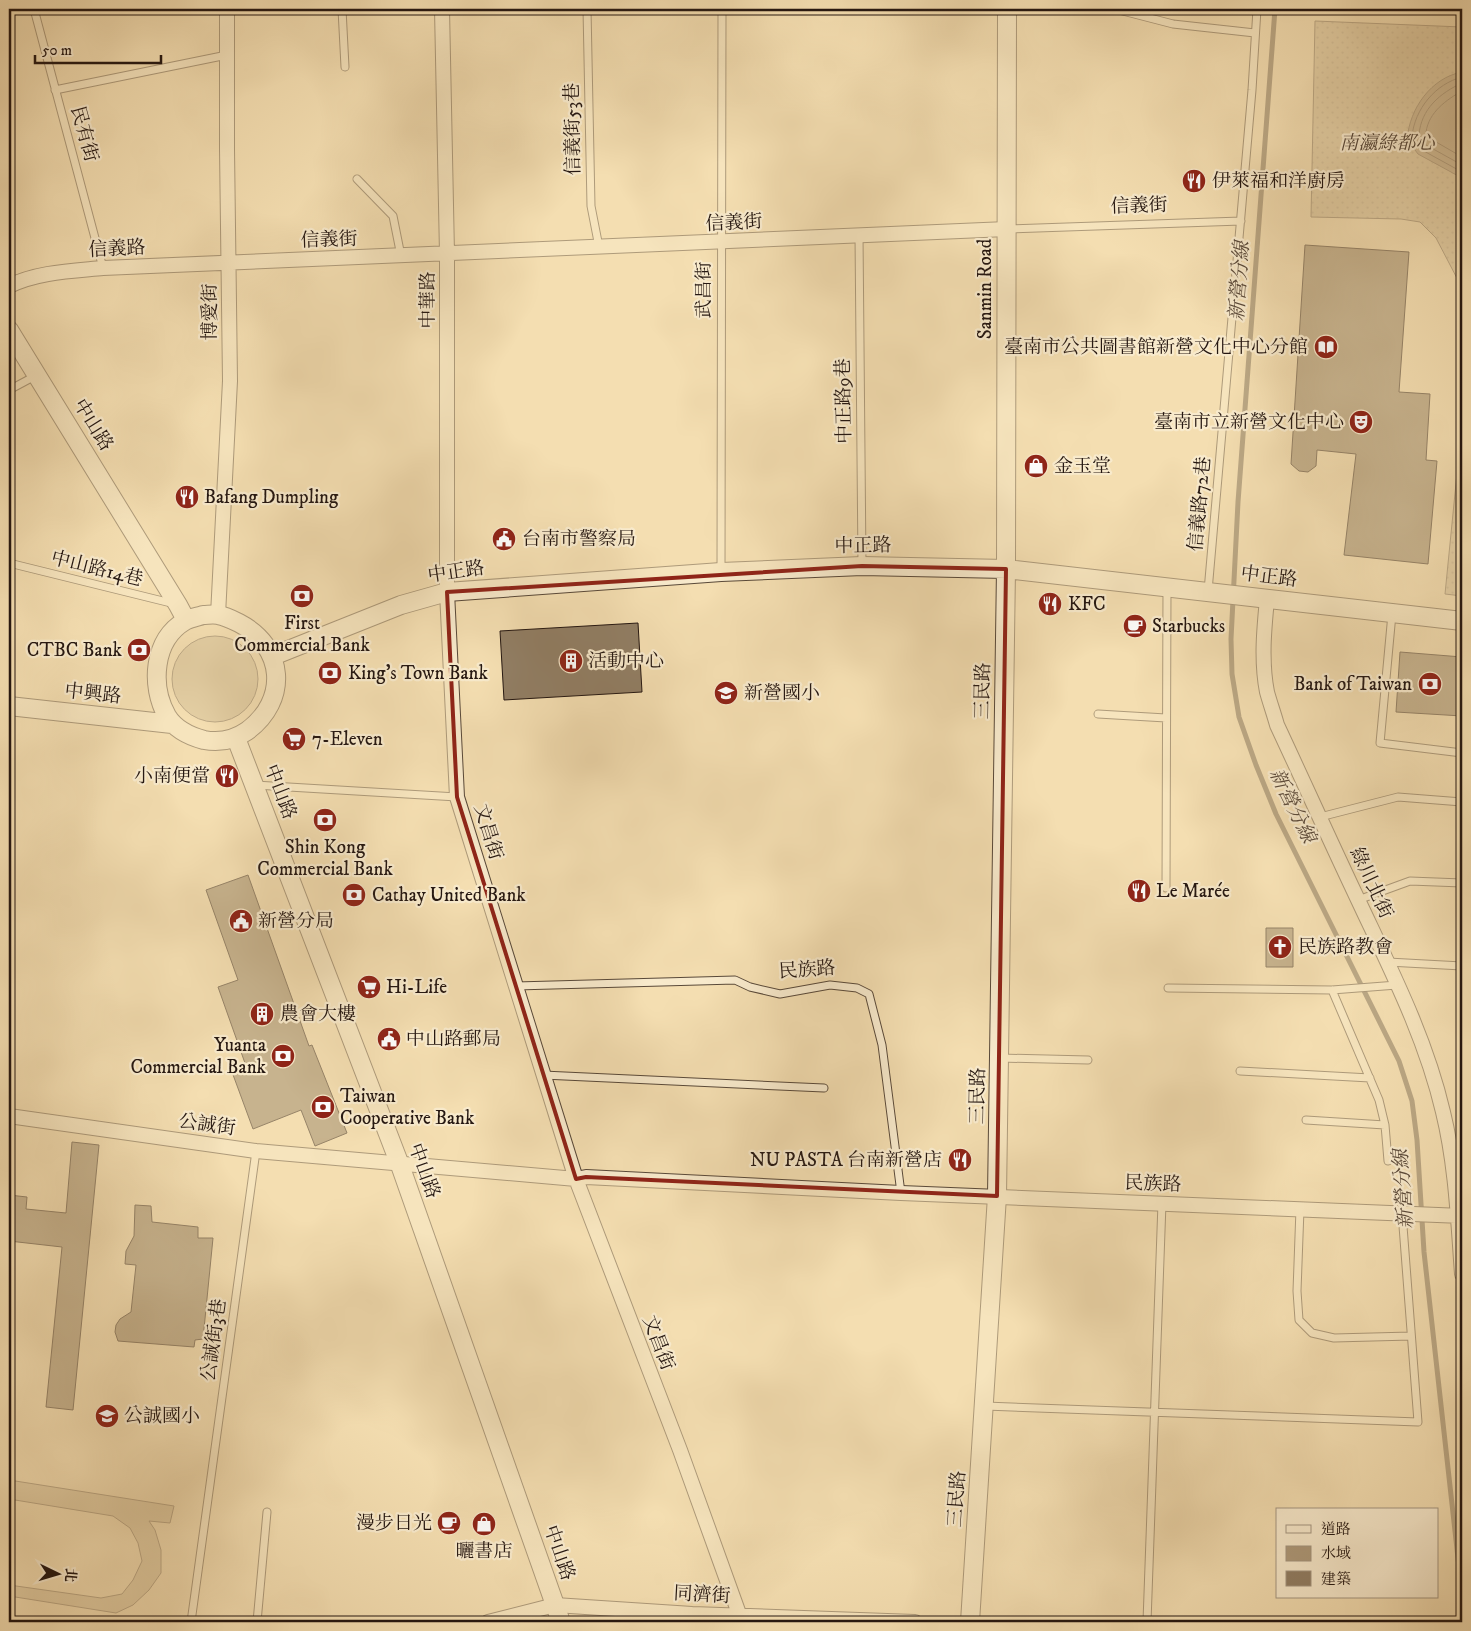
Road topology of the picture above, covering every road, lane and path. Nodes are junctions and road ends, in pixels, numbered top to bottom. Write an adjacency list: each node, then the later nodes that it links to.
1 (34, 9): 13 (lane, 民有街)
2 (227, 9): 11 (street, 博愛街)
3 (342, 9): 12 (lane)
4 (442, 9): 20 (street, 中華路)
5 (587, 9): 19 (lane, 信義街53巷)
6 (722, 9): 18 (lane, 武昌街)
7 (1008, 9): 16 (street, Sanmin Road)
8 (1115, 9): 10 (lane)
9 (1257, 9): 10 (lane, 信義路72巷)
10 (1255, 32): 15 (lane, 信義路72巷)
11 (227, 54): 13 (lane); 22 (street, 博愛街)
12 (345, 67)
13 (55, 90): 23 (lane, 民有街)
14 (357, 179): 21 (lane)
15 (1241, 221): 16 (lane, 信義街); 34 (lane, 信義路72巷)
16 (1007, 229): 17 (street, 信義街); 30 (street, Sanmin Road)
17 (859, 235): 18 (street, 信義街); 29 (lane, 中正路9巷)
18 (720, 242): 19 (street, 信義街); 31 (lane, 武昌街)
19 (599, 247): 20 (street, 信義街)
20 (447, 254): 21 (street, 信義街); 33 (street, 中華路)
21 (401, 256): 22 (street, 信義街)
22 (229, 263): 23 (street, 信義路); 38 (street, 博愛街)
23 (103, 268): 24 (street, 信義路)
24 (9, 286)
25 (9, 330): 26 (street, 中山路)
26 (37, 375): 27 (lane); 36 (street, 中山路)
27 (9, 390)
28 (9, 563): 36 (lane, 中山路14巷)
29 (862, 566): 30 (street, 中正路); 31 (street, 中正路)
30 (1006, 569): 32 (street, 中正路); 60 (street, 三民路)
31 (721, 572): 33 (street, 中正路)
32 (1167, 587): 34 (street, 中正路); 43 (lane)
33 (447, 592): 40 (street, 中正路); 48 (street, 文昌街)
34 (1214, 592): 35 (street, 中正路)
35 (1261, 598): 37 (street, 中正路); 50 (street, 綠川北街)
36 (182, 612): 38 (street); 44 (street)
37 (1392, 614): 39 (street, 中正路); 46 (lane)
38 (218, 615): 40 (street)
39 (1462, 621)
40 (272, 656): 45 (street)
41 (9, 706): 44 (street, 中興路)
42 (1098, 714): 43 (lane)
43 (1166, 718): 52 (lane)
44 (172, 724): 45 (street)
45 (236, 738): 47 (street, 中山路)
46 (1462, 753)
47 (255, 785): 48 (lane); 71 (street, 中山路)
48 (457, 797): 57 (street, 文昌街)
49 (1462, 802): 50 (lane)
50 (1320, 817): 53 (street, 綠川北街)
51 (1462, 883): 53 (lane)
52 (1166, 888)
53 (1358, 900): 54 (street, 綠川北街)
54 (1388, 962): 55 (lane); 56 (street, 綠川北街)
55 (1462, 966)
56 (1397, 985): 59 (lane); 78 (street, 綠川北街)
57 (516, 986): 63 (street, 文昌街); 73 (lane, 民族路)
58 (1168, 988): 59 (lane)
59 (1332, 990): 64 (lane)
60 (1000, 1058): 61 (lane); 74 (street, 三民路)
61 (1088, 1060)
62 (1240, 1071): 64 (lane)
63 (543, 1075): 65 (lane); 72 (street, 文昌街)
64 (1370, 1078): 68 (lane)
65 (824, 1088)
66 (9, 1116): 69 (street, 公誠街)
67 (1306, 1120): 68 (lane)
68 (1385, 1126): 70 (lane)
69 (256, 1151): 71 (street, 公誠街); 86 (lane, 公誠街3巷)
70 (1388, 1160)
71 (400, 1165): 72 (street, 民族路); 84 (street, 中山路)
72 (576, 1179): 73 (street, 民族路); 85 (street, 文昌街)
73 (901, 1193): 74 (street, 民族路)
74 (997, 1196): 75 (street, 民族路); 81 (street, 三民路)
75 (1162, 1203): 76 (street, 民族路); 82 (lane)
76 (1300, 1209): 77 (street, 民族路); 80 (lane)
77 (1402, 1213): 78 (street, 民族路); 80 (lane)
78 (1460, 1216): 79 (street, 綠川北街)
79 (1462, 1274)
80 (1411, 1336): 82 (lane)
81 (985, 1406): 82 (lane); 91 (street, 三民路)
82 (1154, 1413): 92 (lane)
83 (266, 1512): 87 (lane)
84 (555, 1606): 85 (street, 同濟街); 88 (street, 同濟街); 89 (street, 中山路)
85 (741, 1619): 90 (street, 同濟街)
86 (191, 1622)
87 (256, 1622)
88 (488, 1622)
89 (562, 1622)
90 (915, 1622)
91 (970, 1622)
92 (1147, 1622)

